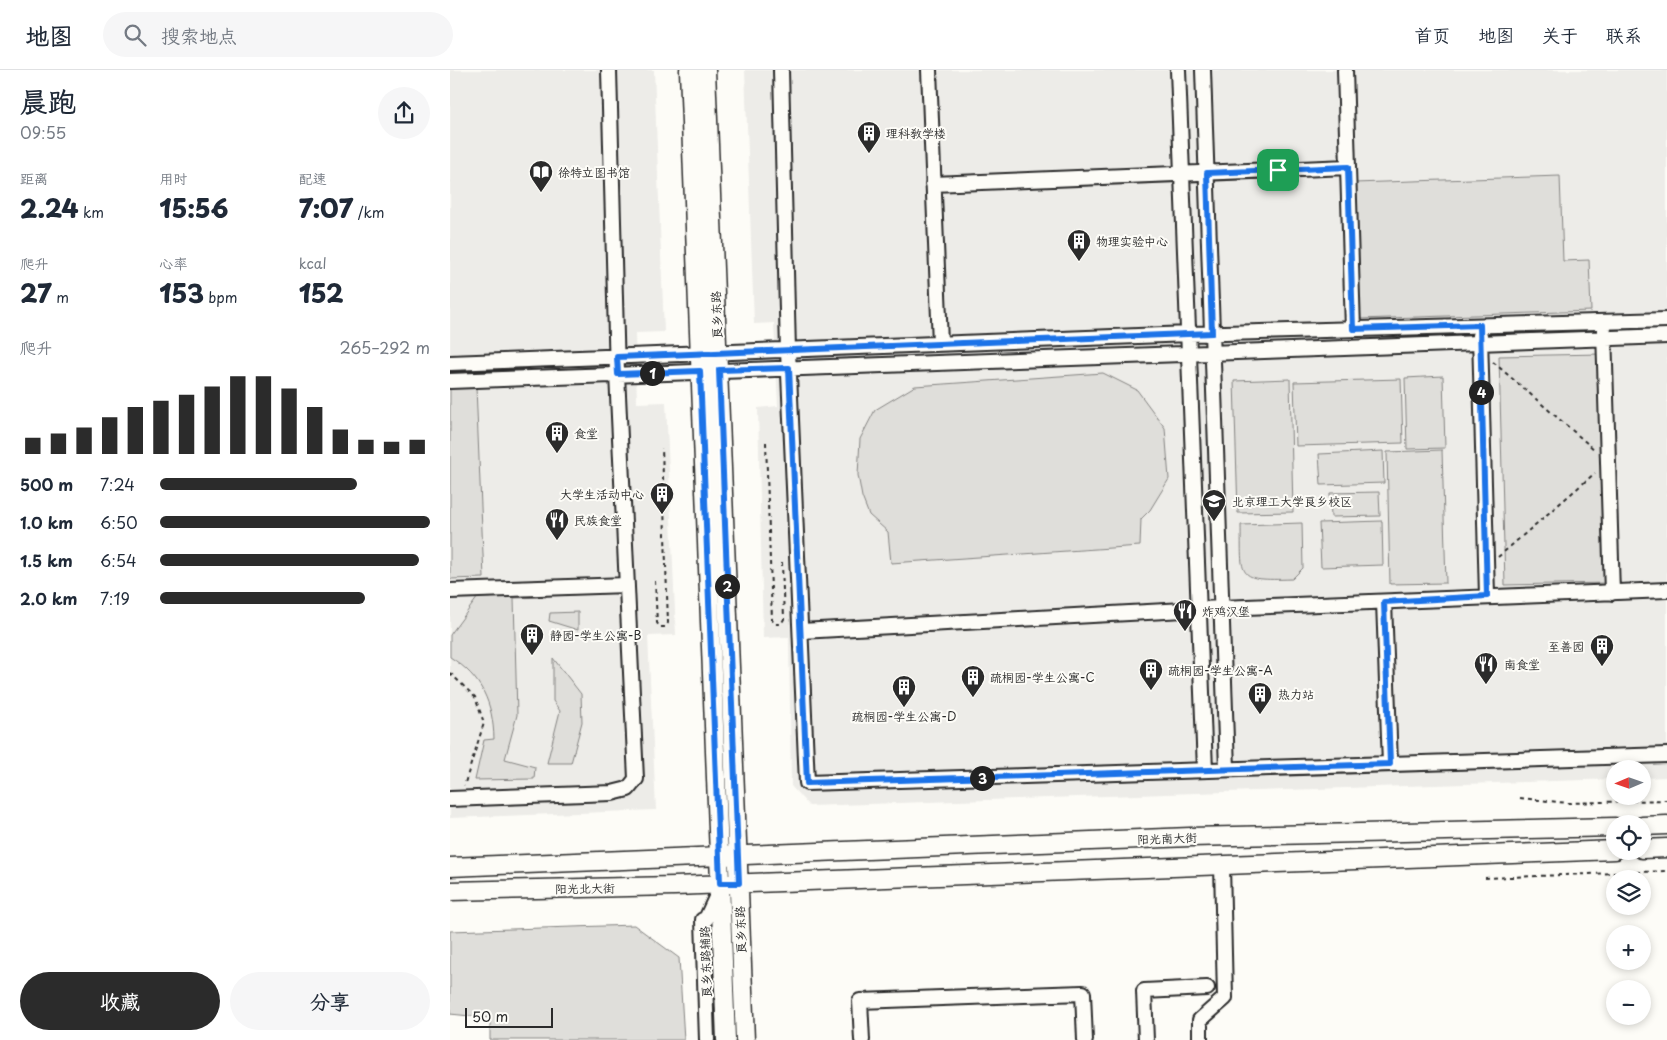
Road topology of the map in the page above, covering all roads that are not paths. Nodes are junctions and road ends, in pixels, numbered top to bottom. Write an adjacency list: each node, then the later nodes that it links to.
1 (609, 70): 28 (street)
2 (689, 70): 26 (main road, 良乡东路)
3 (706, 70): 27 (main road, 良乡东路)
4 (781, 70): 23 (street)
5 (929, 70): 12 (street)
6 (1178, 70): 11 (street)
7 (1203, 70): 10 (street)
8 (1345, 70): 9 (street)
9 (1348, 167): 10 (street); 16 (street)
10 (1207, 173): 11 (street); 17 (street)
11 (1183, 174): 12 (street); 18 (street)
12 (933, 184): 21 (street)
13 (1667, 320): 14 (street)
14 (1604, 322): 15 (street); 20 (street)
15 (1480, 325): 16 (street); 22 (street)
16 (1353, 329): 17 (street)
17 (1212, 333): 18 (street); 25 (street)
18 (1189, 334): 21 (street); 24 (street)
19 (1667, 336): 20 (street)
20 (1604, 338): 22 (street); 38 (street)
21 (940, 343): 23 (street)
22 (1480, 343): 25 (street); 39 (street)
23 (782, 351): 27 (street); 30 (street)
24 (1190, 352): 25 (street); 30 (street); 42 (street)
25 (1212, 352): 41 (street)
26 (700, 353): 27 (street); 28 (street); 32 (main road, 良乡东路)
27 (718, 353): 31 (main road, 良乡东路)
28 (617, 357): 29 (street); 33 (street)
29 (450, 363)
30 (783, 368): 31 (street); 43 (street)
31 (719, 370): 32 (street); 55 (main road, 良乡东路)
32 (700, 371): 33 (street); 56 (main road, 良乡东路)
33 (618, 374): 34 (street); 35 (street)
34 (450, 381)
35 (627, 585): 37 (street); 48 (street)
36 (1667, 590): 38 (street)
37 (450, 591)
38 (1612, 593): 39 (street)
39 (1487, 596): 40 (street)
40 (1384, 602): 41 (street); 45 (street)
41 (1221, 608): 42 (street); 47 (street)
42 (1199, 611): 43 (street); 46 (street)
43 (800, 631): 46 (street)
44 (1667, 755): 45 (street)
45 (1390, 764): 47 (street)
46 (1205, 770): 47 (street)
47 (1227, 770)
48 (455, 798)
49 (1667, 825): 51 (main road)
50 (1606, 826): 55 (main road, 阳光南大街)
51 (1651, 826)
52 (1667, 848): 53 (main road)
53 (1651, 849)
54 (1606, 850): 57 (main road)
55 (738, 854): 56 (main road, 阳光南大街); 59 (main road, 良乡东路)
56 (720, 855): 58 (main road, 阳光北大街); 60 (main road, 良乡东路)
57 (1222, 865): 59 (main road); 69 (street)
58 (450, 867)
59 (739, 883): 60 (main road); 65 (main road, 良乡东路)
60 (720, 886): 61 (main road, 阳光北大街); 63 (street, 良乡东路辅路); 64 (main road, 良乡东路)
61 (450, 891)
62 (1207, 988): 68 (street)
63 (707, 1040)
64 (726, 1040)
65 (745, 1040)
66 (862, 1040): 67 (street)
67 (1085, 1040)
68 (1146, 1040)
69 (1200, 1040)

